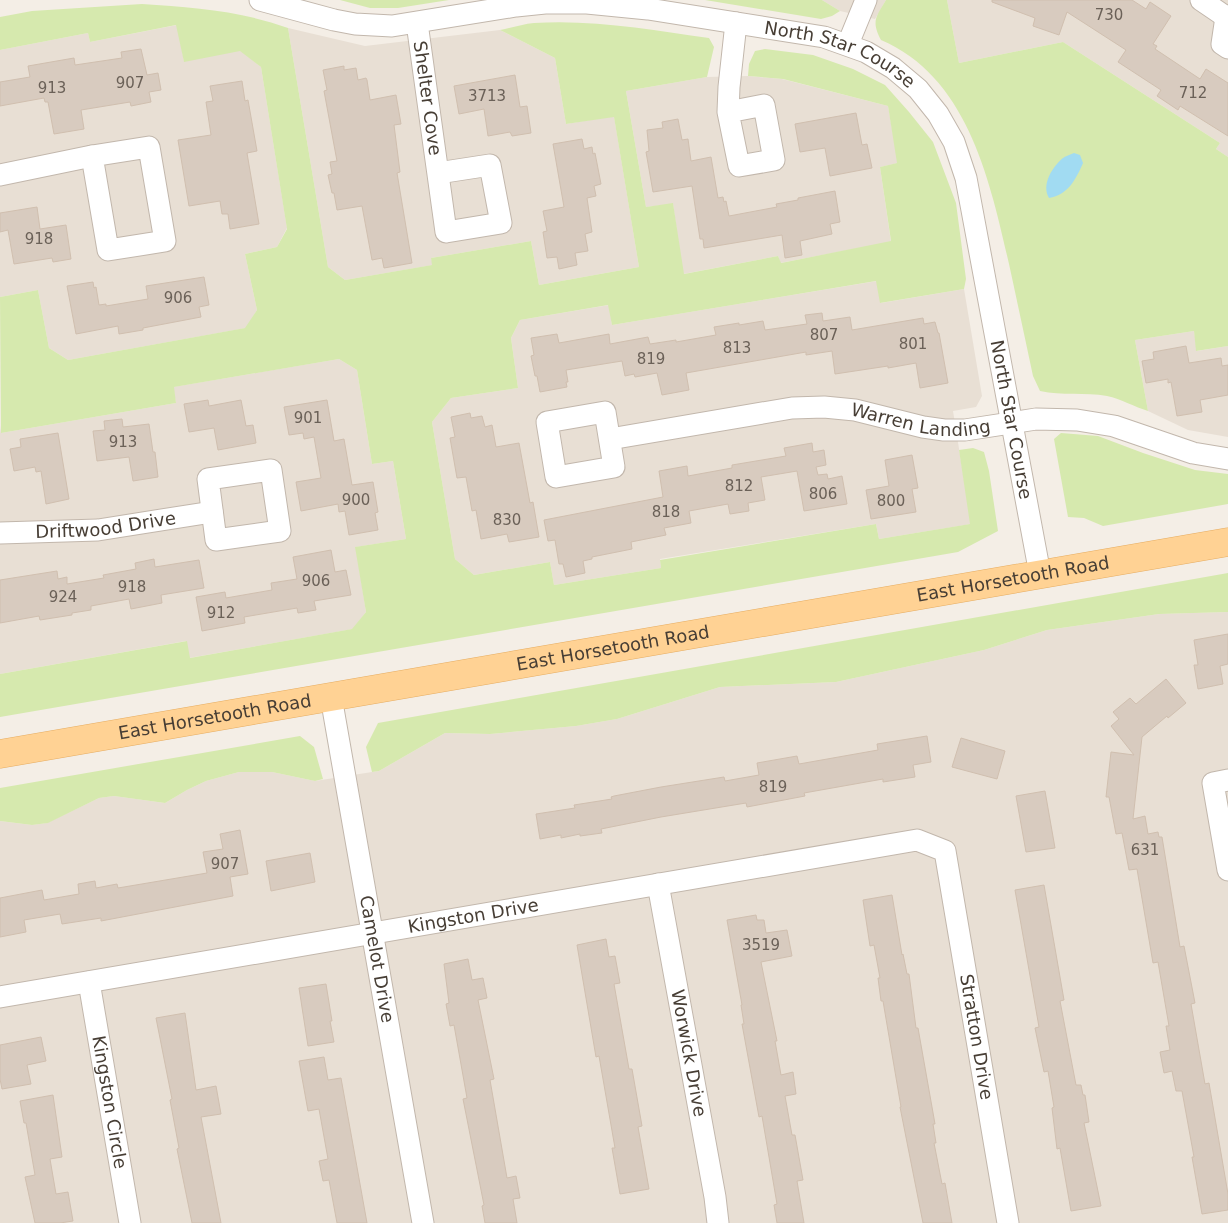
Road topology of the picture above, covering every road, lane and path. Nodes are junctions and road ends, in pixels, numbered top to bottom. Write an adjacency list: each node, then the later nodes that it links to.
1 (260, 0): 6 (street, North Star Course)
2 (866, 0): 8 (street)
3 (1201, 0): 5 (street)
4 (668, 6): 6 (street, North Star Course); 7 (street, North Star Course)
5 (1227, 17): 9 (street)
6 (416, 23): 12 (street, Shelter Cove)
7 (736, 23): 8 (street, North Star Course); 10 (street)
8 (848, 44): 14 (street, North Star Course)
9 (1228, 48)
10 (728, 112)
11 (92, 156): 11 (street); 13 (street)
12 (438, 174)
13 (0, 175)
14 (1011, 422): 15 (street, Warren Landing); 16 (street, Warren Landing); 20 (street, North Star Course)
15 (610, 439)
16 (1228, 460)
17 (212, 512): 18 (street, Driftwood Drive)
18 (0, 533)
19 (1228, 542): 20 (main road, East Horsetooth Road)
20 (1040, 574): 21 (main road, East Horsetooth Road)
21 (331, 697): 22 (main road, East Horsetooth Road); 27 (street, Camelot Drive)
22 (0, 754)
23 (1228, 780): 25 (street)
24 (945, 850): 26 (street, Kingston Drive); 33 (street, Stratton Drive)
25 (1228, 870)
26 (658, 884): 27 (street, Kingston Drive); 32 (street, Worwick Drive)
27 (373, 933): 28 (street, Kingston Drive); 31 (street, Camelot Drive)
28 (89, 982): 29 (street, Kingston Drive); 30 (street, Kingston Circle)
29 (0, 997)
30 (130, 1223)
31 (423, 1223)
32 (718, 1223)
33 (1008, 1223)

